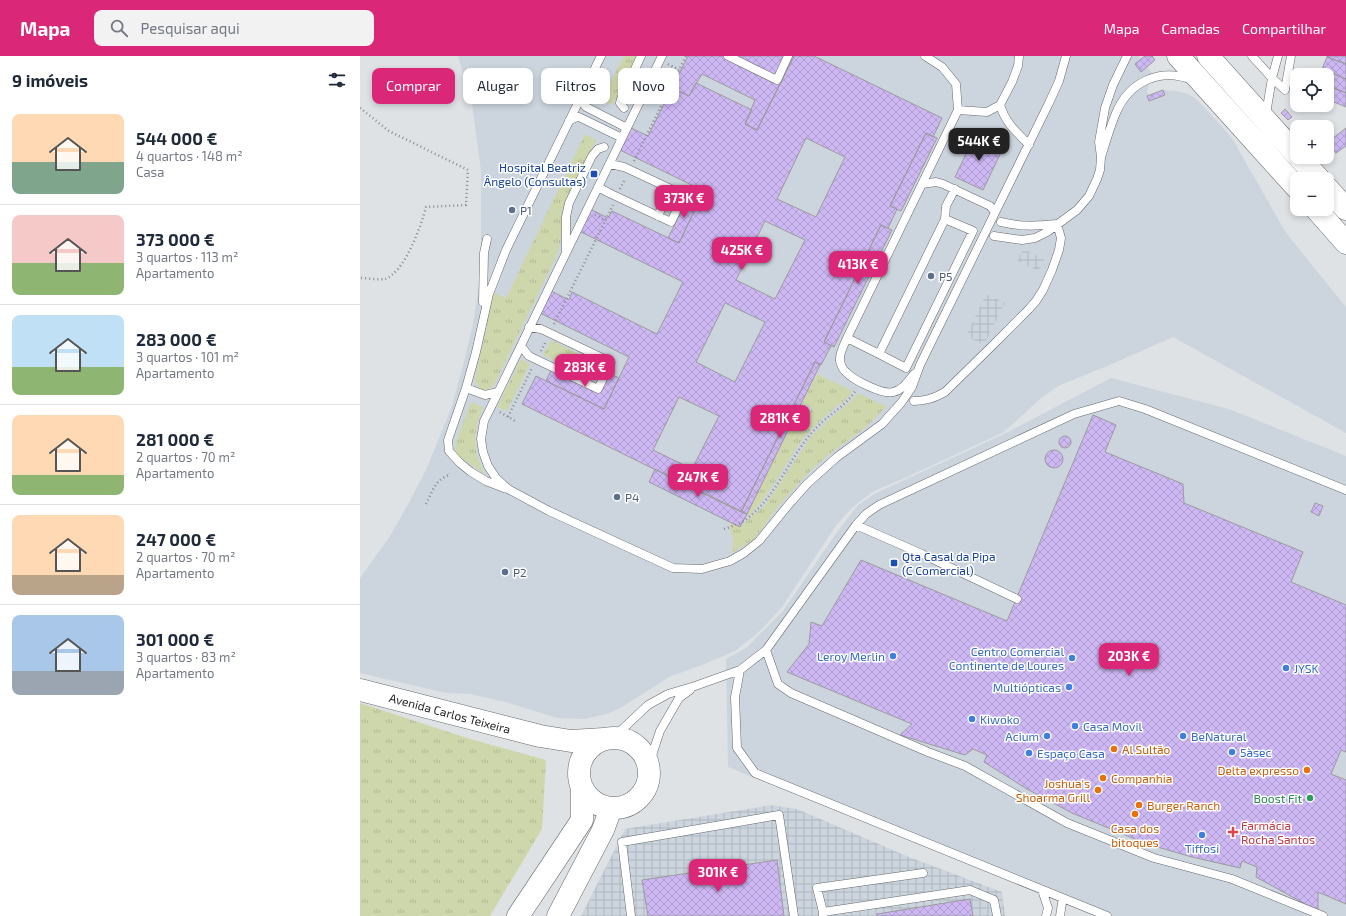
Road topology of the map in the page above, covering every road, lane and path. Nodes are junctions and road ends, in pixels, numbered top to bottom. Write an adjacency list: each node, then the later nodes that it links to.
1 (601, 56): 16 (lane)
2 (642, 56): 26 (lane)
3 (686, 56): 18 (path)
4 (728, 56): 5 (lane)
5 (788, 56)
6 (925, 56): 27 (lane)
7 (1019, 56): 24 (lane)
8 (1066, 56): 32 (lane)
9 (1127, 56): 35 (lane)
10 (1178, 56): 20 (main road)
11 (1208, 56): 28 (main road)
12 (1252, 56): 19 (lane)
13 (1278, 56): 19 (lane)
14 (1291, 56): 19 (lane)
15 (664, 60): 17 (path); 30 (lane)
16 (595, 68)
17 (676, 68)
18 (679, 70)
19 (1272, 78): 28 (lane)
20 (1204, 84): 35 (lane); 41 (main road)
21 (577, 104): 29 (lane)
22 (583, 104): 30 (lane)
23 (662, 104): 37 (path)
24 (1000, 106): 27 (lane); 32 (lane)
25 (360, 108): 62 (path)
26 (624, 108)
27 (958, 110): 42 (lane)
28 (1265, 119): 34 (main road)
29 (569, 121): 31 (lane); 63 (lane)
30 (627, 128): 31 (lane)
31 (622, 138): 36 (lane)
32 (1029, 145): 50 (lane)
33 (604, 147): 61 (lane)
34 (1290, 147)
35 (1101, 157): 57 (lane)
36 (610, 164): 43 (lane); 44 (lane)
37 (633, 164)
38 (1305, 164): 39 (main road)
39 (1313, 172)
40 (627, 175): 46 (path)
41 (1290, 180)
42 (922, 184): 45 (lane); 67 (lane)
43 (598, 187): 52 (lane); 61 (lane)
44 (670, 189): 52 (lane); 52 (lane)
45 (955, 189): 50 (lane); 54 (lane)
46 (620, 190)
47 (1334, 196): 49 (main road)
48 (614, 202): 55 (path)
49 (1346, 209)
50 (995, 212): 72 (lane)
51 (591, 213): 55 (path)
52 (658, 216)
53 (1322, 216): 60 (main road)
54 (944, 219): 70 (lane); 70 (lane)
55 (605, 220): 65 (path)
56 (1001, 222): 57 (lane)
57 (1057, 224): 58 (lane); 78 (lane)
58 (994, 236)
59 (487, 239): 63 (lane)
60 (1346, 243)
61 (566, 252): 64 (lane)
62 (360, 278)
63 (482, 319): 76 (lane)
64 (529, 327): 68 (lane); 71 (lane)
65 (552, 327)
66 (547, 338): 69 (path)
67 (847, 338): 70 (lane); 74 (lane)
68 (521, 346): 75 (lane); 77 (lane)
69 (539, 354)
70 (879, 354)
71 (597, 356): 75 (lane); 75 (lane)
72 (920, 365): 74 (lane); 83 (lane)
73 (533, 366): 80 (path)
74 (862, 382): 87 (path)
75 (585, 383)
76 (466, 388): 77 (lane); 83 (lane)
77 (498, 392): 83 (lane)
78 (914, 400)
79 (496, 410): 80 (path)
80 (508, 417): 81 (path)
81 (515, 421)
82 (448, 474): 85 (path)
83 (508, 489)
84 (1346, 490): 86 (lane)
85 (426, 504)
86 (856, 525): 88 (lane); 89 (lane)
87 (724, 529)
88 (1017, 599)
89 (766, 650): 90 (lane); 111 (lane)
90 (740, 670): 91 (lane); 100 (lane)
91 (695, 686): 94 (lane); 96 (lane)
92 (360, 690): 93 (main road, Avenida Carlos Teixeira)
93 (540, 736): 94 (main road, Avenida Carlos Teixeira); 95 (main road, Avenida Carlos Teixeira)
94 (609, 738): 95 (main road); 96 (main road)
95 (579, 766): 97 (main road)
96 (648, 779): 98 (main road)
97 (582, 789): 98 (main road); 103 (main road)
98 (611, 808): 104 (main road)
99 (923, 873): 102 (lane)
100 (1042, 890): 108 (lane); 110 (lane)
101 (1062, 902): 109 (lane)
102 (823, 914): 107 (lane)
103 (518, 916)
104 (558, 916)
105 (631, 916): 106 (lane)
106 (794, 916)
107 (997, 916)
108 (1046, 916)
109 (1060, 916)
110 (1107, 916)
111 (1323, 916)

